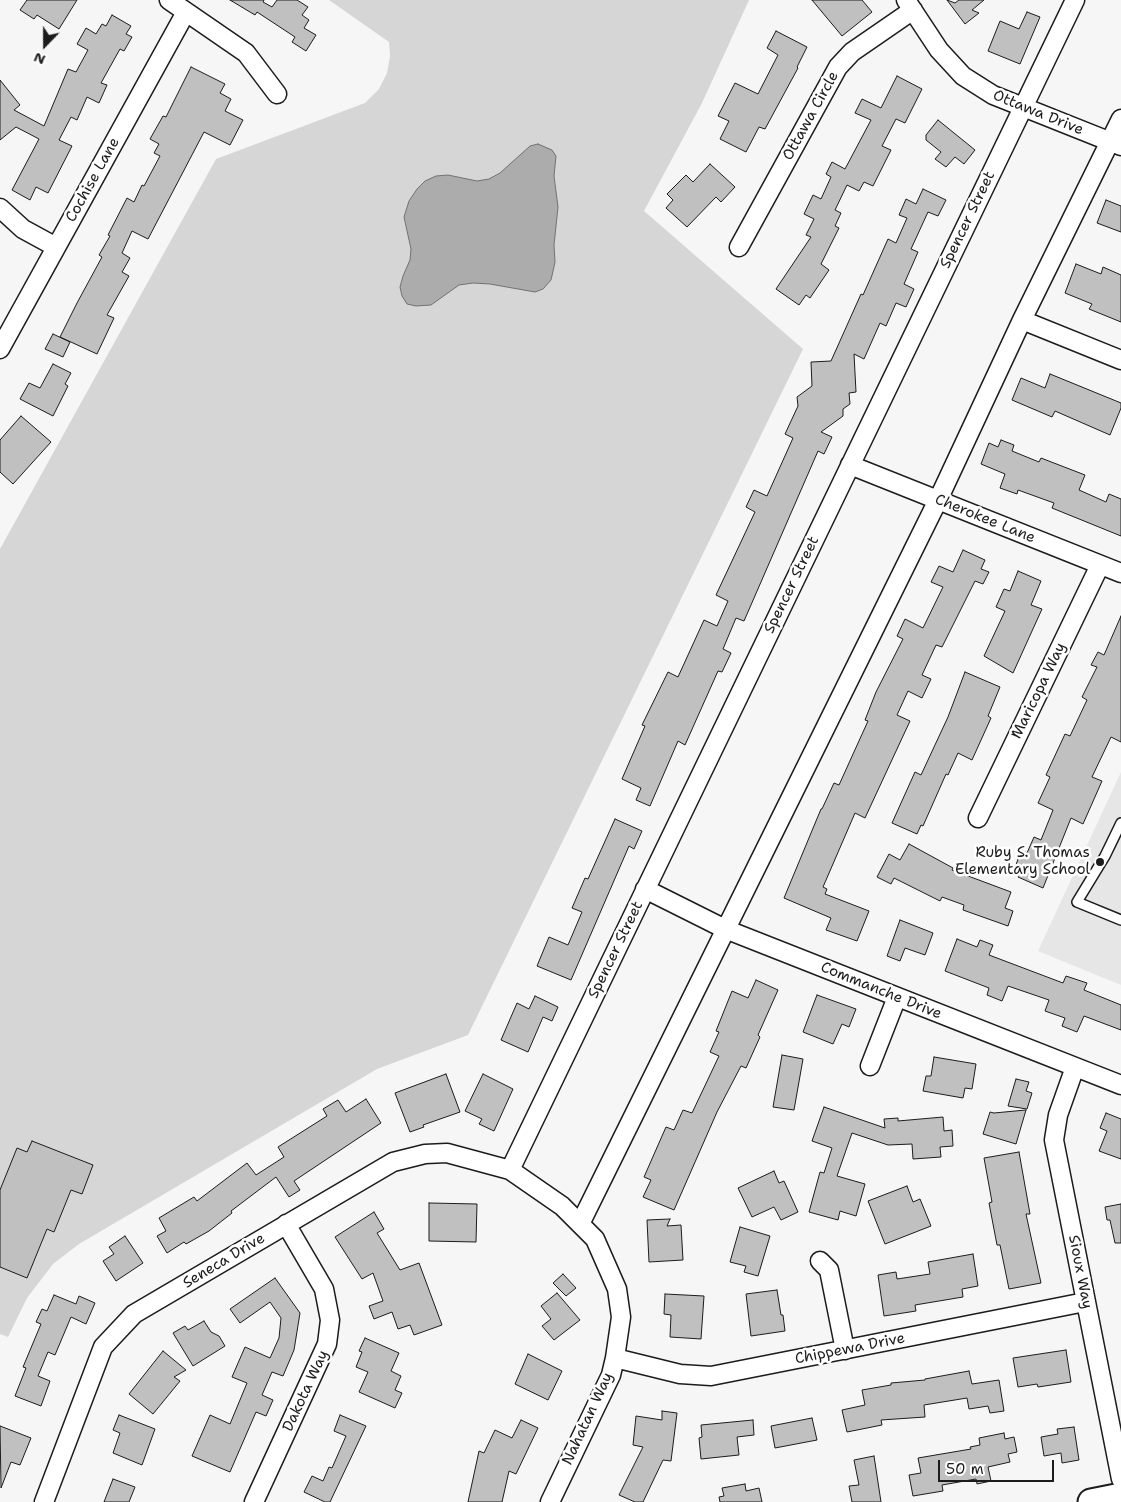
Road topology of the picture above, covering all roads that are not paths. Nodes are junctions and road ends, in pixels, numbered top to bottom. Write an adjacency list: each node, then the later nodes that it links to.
1 (169, 0): 4 (street)
2 (1075, 0): 6 (street, Spencer Street)
3 (909, 5): 6 (street, Ottawa Drive); 11 (street, Ottawa Circle)
4 (186, 12): 5 (street); 10 (street, Cochise Lane)
5 (277, 94)
6 (1023, 107): 8 (street, Ottawa Drive); 15 (street, Spencer Street)
7 (1121, 119): 8 (street)
8 (1116, 144): 12 (street)
9 (0, 208): 10 (street)
10 (56, 247): 13 (street, Cochise Lane)
11 (739, 247)
12 (1022, 320): 14 (street); 16 (street)
13 (0, 349)
14 (1121, 360)
15 (850, 465): 16 (street, Cherokee Lane); 21 (street, Spencer Street)
16 (938, 500): 17 (street, Cherokee Lane); 23 (street)
17 (1100, 565): 18 (street, Cherokee Lane); 19 (street, Maricopa Way)
18 (1121, 573)
19 (978, 818)
20 (1121, 823): 22 (lane)
21 (645, 889): 23 (street, Commanche Drive); 28 (street, Spencer Street)
22 (1121, 920)
23 (725, 929): 24 (street, Commanche Drive); 30 (street)
24 (897, 997): 25 (street); 26 (street, Commanche Drive)
25 (870, 1066)
26 (1075, 1067): 27 (street, Commanche Drive); 32 (street, Sioux Way)
27 (1121, 1085)
28 (510, 1170): 29 (street, Seneca Drive); 30 (street, Nahatan Way)
29 (286, 1224): 37 (street, Seneca Drive); 38 (street, Dakota Way)
30 (580, 1224): 34 (street, Nahatan Way)
31 (820, 1261): 33 (street)
32 (1085, 1302): 33 (street, Chippewa Drive); 35 (street, Sioux Way)
33 (845, 1350): 34 (street, Chippewa Drive)
34 (615, 1358): 39 (street, Nahatan Way)
35 (1121, 1479)
36 (1121, 1496): 40 (street)
37 (44, 1502)
38 (254, 1502)
39 (550, 1502)
40 (1091, 1502)

